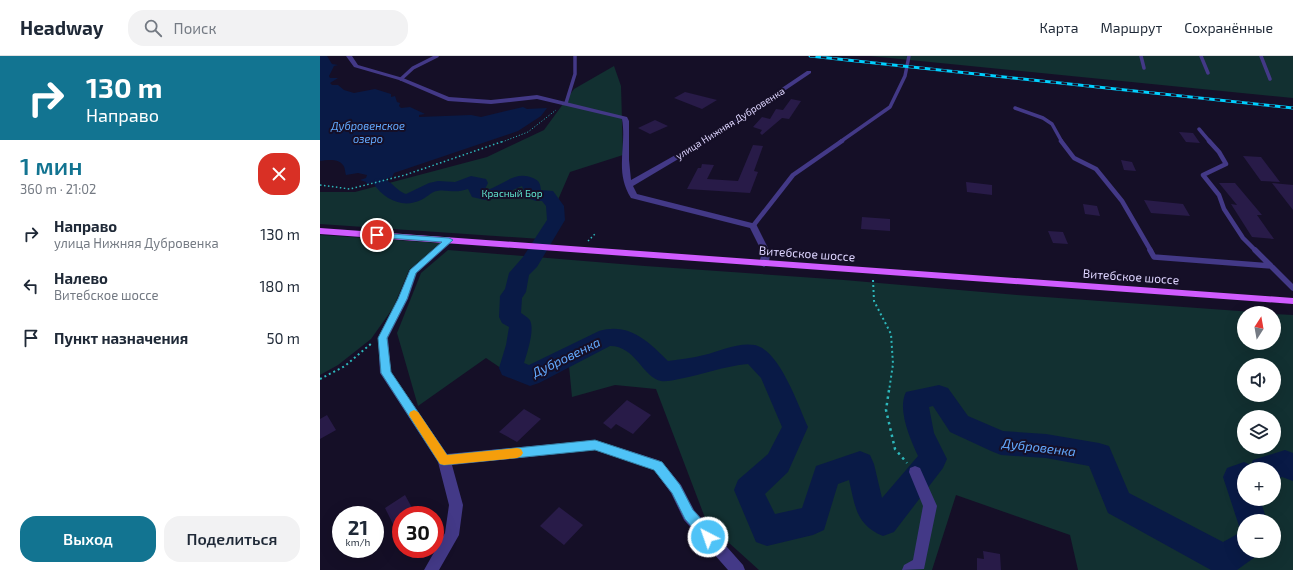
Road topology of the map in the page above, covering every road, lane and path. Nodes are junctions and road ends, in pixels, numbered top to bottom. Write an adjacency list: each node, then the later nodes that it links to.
1 (349, 56): 11 (street)
2 (437, 56): 11 (lane)
3 (575, 56): 13 (lane)
4 (909, 56): 18 (lane)
5 (1141, 56): 8 (lane)
6 (1201, 56): 10 (lane)
7 (1261, 56): 12 (lane)
8 (1144, 68)
9 (809, 72): 17 (street, улица Нижняя Дубровенка)
10 (1208, 73)
11 (400, 79): 13 (street)
12 (1270, 79)
13 (566, 103): 16 (path); 17 (street)
14 (1015, 108): 24 (lane)
15 (1199, 129): 24 (lane)
16 (320, 185)
17 (629, 185): 18 (street)
18 (753, 226): 23 (street)
19 (320, 232): 21 (main road, Витебское шоссе)
20 (596, 233): 22 (path)
21 (449, 240): 23 (main road, Витебское шоссе); 28 (street)
22 (588, 241)
23 (764, 264): 25 (main road, Витебское шоссе)
24 (1271, 266): 26 (lane)
25 (873, 271): 27 (main road, Витебское шоссе); 31 (path)
26 (1293, 288)
27 (1293, 301)
28 (382, 338): 29 (path); 30 (street)
29 (320, 379)
30 (444, 460): 32 (street); 33 (street)
31 (915, 472): 34 (street)
32 (431, 570)
33 (738, 570)
34 (909, 570)

